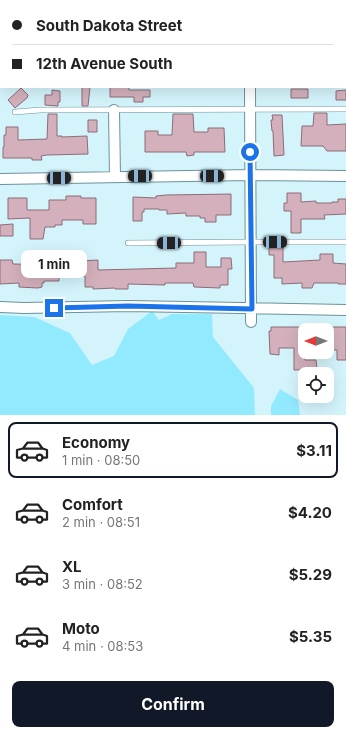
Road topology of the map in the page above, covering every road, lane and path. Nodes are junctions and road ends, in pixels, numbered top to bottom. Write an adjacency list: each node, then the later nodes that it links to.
1 (250, 88): 2 (street)
2 (250, 108): 3 (lane); 4 (lane); 6 (street)
3 (346, 109)
4 (114, 110): 5 (lane); 8 (street)
5 (14, 112)
6 (250, 175): 7 (street); 8 (street); 10 (street)
7 (346, 176)
8 (115, 177): 9 (street)
9 (0, 179)
10 (251, 242): 11 (lane); 12 (lane); 14 (street)
11 (346, 242)
12 (128, 243)
13 (0, 307): 14 (street)
14 (252, 309): 15 (street); 16 (street)
15 (346, 310)
16 (251, 322)

